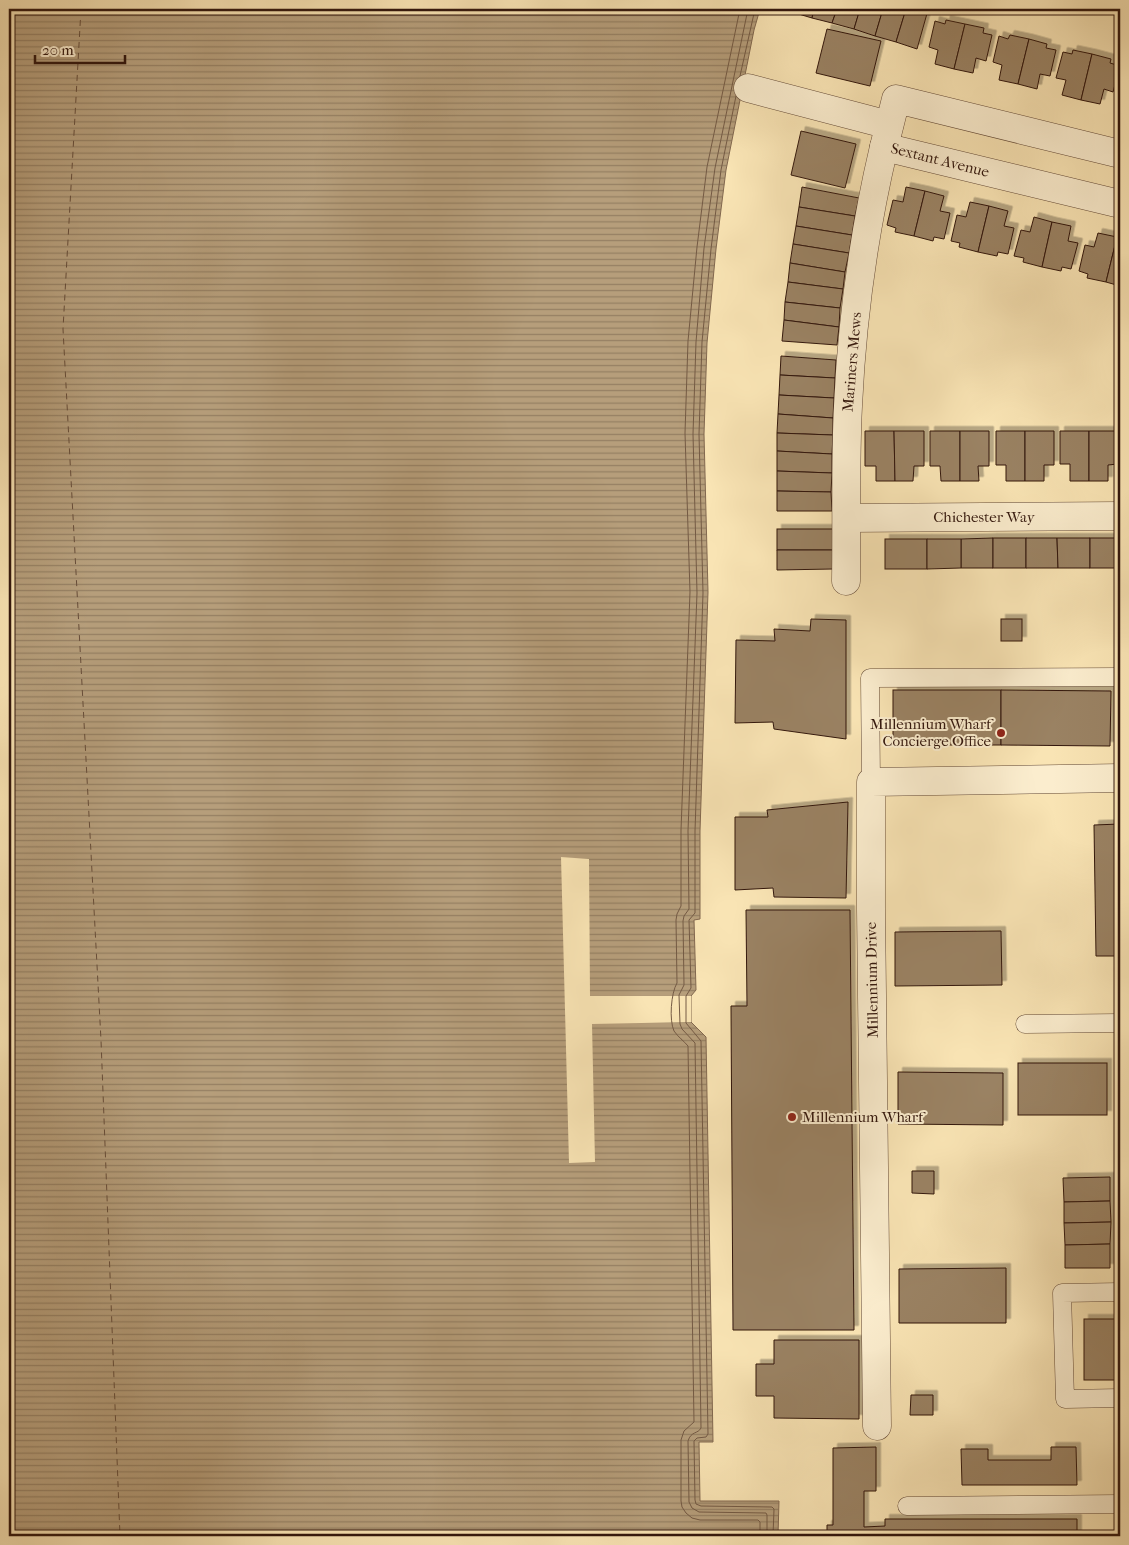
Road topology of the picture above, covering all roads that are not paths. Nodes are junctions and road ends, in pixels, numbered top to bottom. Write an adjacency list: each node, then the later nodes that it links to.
1 (748, 88): 2 (street)
2 (887, 136): 3 (street, Sextant Avenue); 4 (street, Sextant Avenue); 6 (street, Mariners Mews)
3 (1120, 154)
4 (1120, 204)
5 (1120, 516): 6 (street, Chichester Way)
6 (847, 518): 7 (street, Mariners Mews)
7 (846, 580)
8 (1120, 677): 10 (lane)
9 (1120, 778): 10 (street)
10 (871, 782): 15 (street, Millennium Drive)
11 (1120, 1023): 12 (lane)
12 (1025, 1024)
13 (1120, 1292): 14 (lane)
14 (1120, 1398)
15 (877, 1426)
16 (1120, 1504): 17 (lane)
17 (908, 1506)

